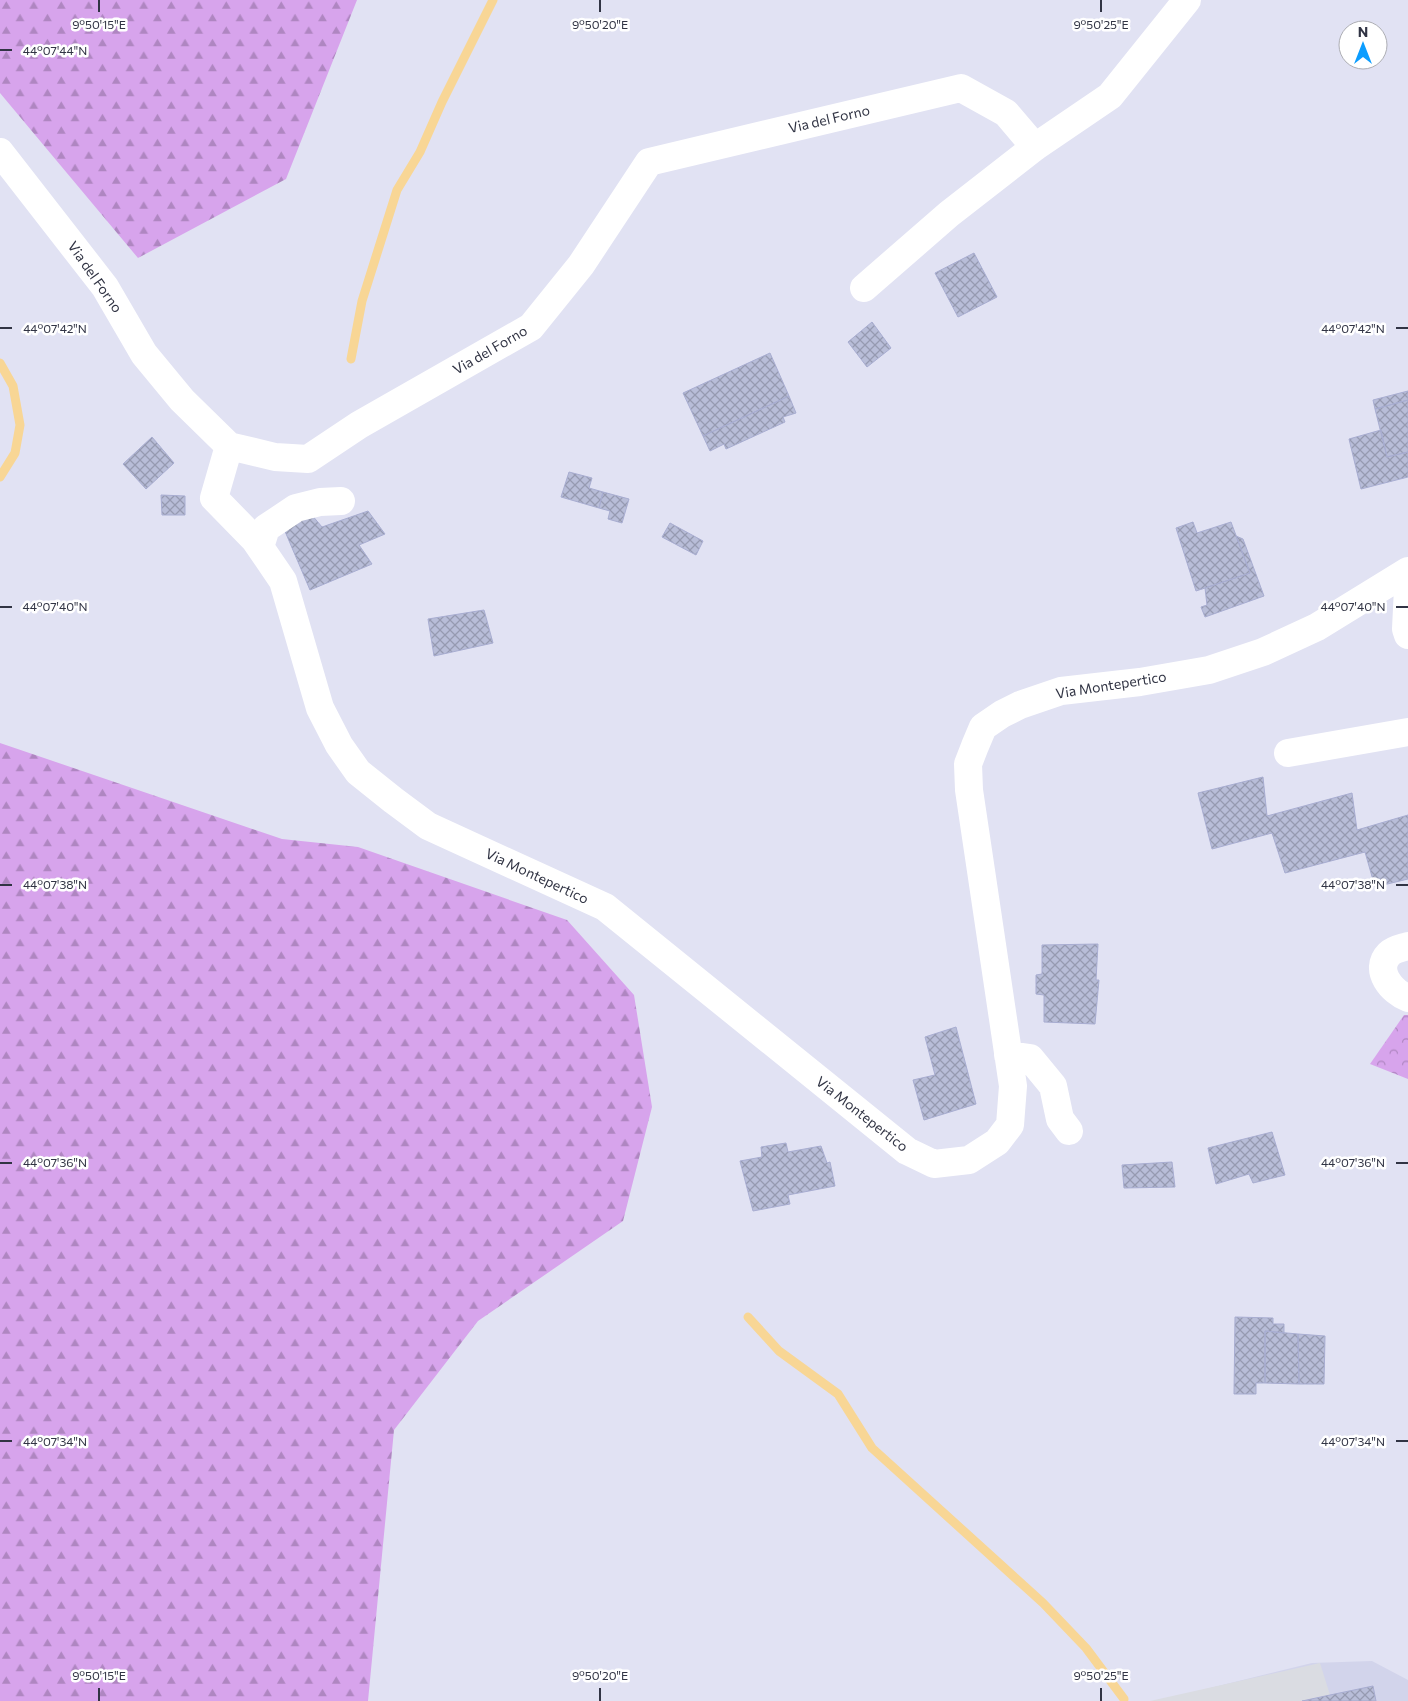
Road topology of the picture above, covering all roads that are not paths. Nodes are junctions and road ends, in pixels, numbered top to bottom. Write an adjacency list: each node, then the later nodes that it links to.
1 (1187, 0): 2 (street)
2 (1035, 147): 4 (street); 5 (street, Via del Forno)
3 (0, 152): 5 (street, Via del Forno)
4 (864, 288)
5 (229, 446): 7 (street, Via Montepertico)
6 (341, 501): 7 (street)
7 (260, 547): 15 (street, Via Montepertico)
8 (1408, 571): 15 (street, Via Montepertico)
9 (1408, 588): 10 (street)
10 (1408, 635)
11 (1408, 732): 12 (street)
12 (1288, 753)
13 (1408, 946): 14 (street)
14 (1408, 998)
15 (1008, 1055): 16 (street)
16 (1068, 1131)

